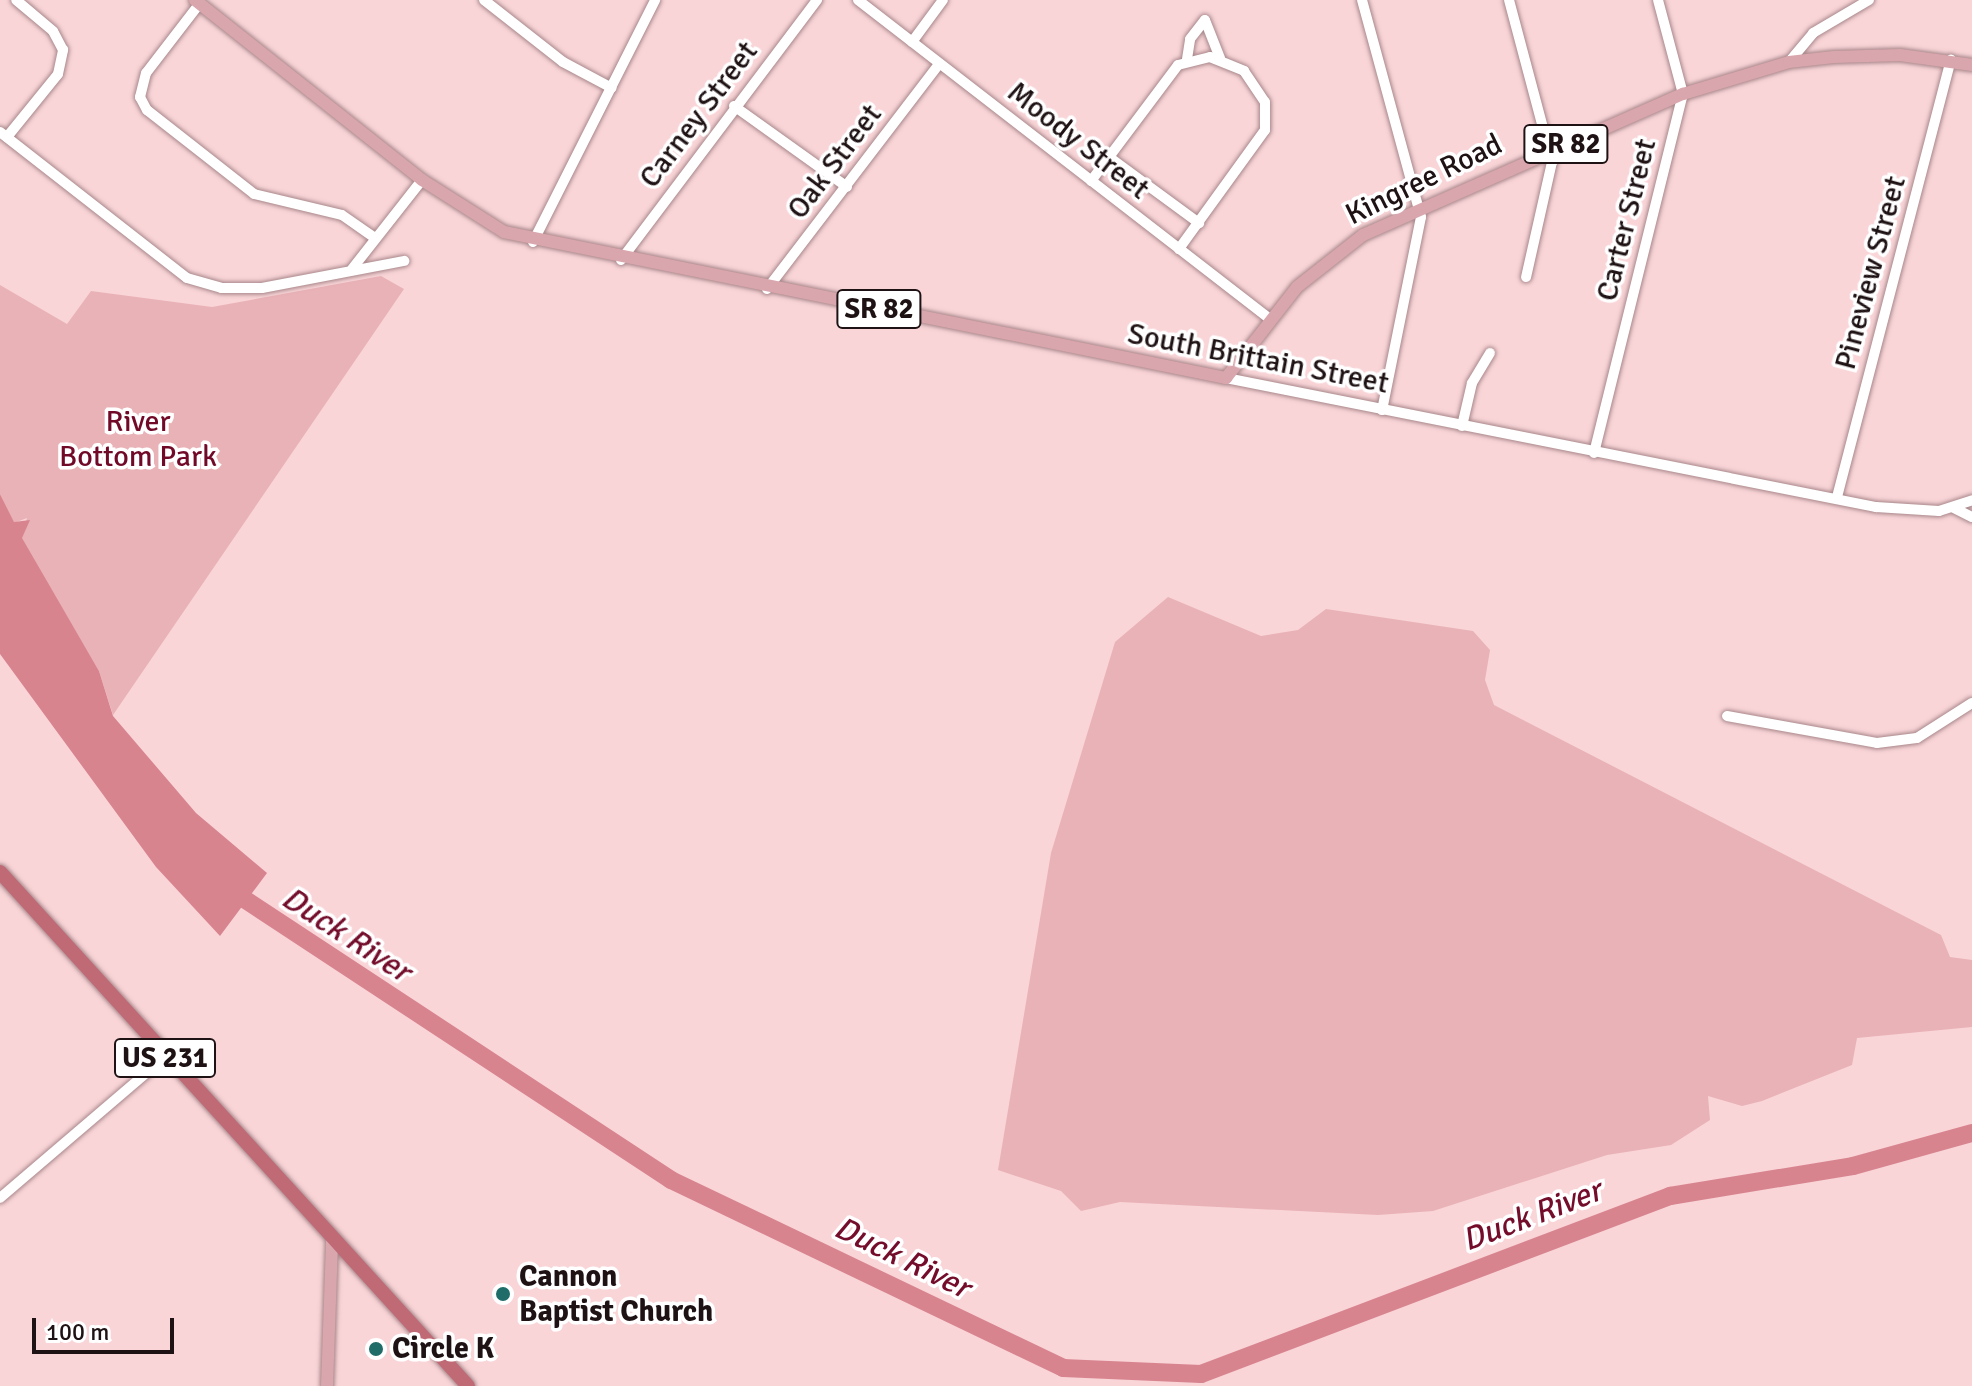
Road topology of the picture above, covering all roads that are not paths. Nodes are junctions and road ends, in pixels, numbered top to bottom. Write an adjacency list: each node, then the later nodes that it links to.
1 (16, 0): 23 (street)
2 (484, 0): 20 (street)
3 (655, 0): 20 (street)
4 (817, 0): 22 (street, Carney Street)
5 (858, 0): 13 (street, Moody Street)
6 (943, 0): 13 (street)
7 (1362, 0): 29 (street)
8 (1509, 0): 24 (street)
9 (1672, 0): 12 (street)
10 (1869, 0): 17 (street)
11 (198, 2): 26 (main road, SR 82); 31 (street)
12 (1659, 4): 21 (street, Carter Street)
13 (912, 42): 18 (street, Moody Street)
14 (1220, 58): 15 (street); 15 (street); 30 (street)
15 (1187, 59): 25 (street)
16 (1951, 60): 17 (main road, Kingree Road / SR 82); 19 (main road, Kingree Road / SR 82); 45 (street, Pineview Street)
17 (1789, 62): 21 (main road, Kingree Road / SR 82)
18 (939, 64): 27 (street, Moody Street); 28 (street, Oak Street)
19 (1972, 65)
20 (612, 88): 32 (street)
21 (1683, 94): 24 (main road, Kingree Road / SR 82); 44 (street, Carter Street)
22 (734, 106): 28 (street); 34 (street, Carney Street)
23 (3, 135): 36 (street)
24 (1550, 150): 29 (main road, Kingree Road / SR 82); 37 (street)
25 (1109, 157): 27 (street); 30 (street)
26 (422, 180): 31 (street); 32 (main road, SR 82)
27 (1091, 181): 33 (street, Moody Street)
28 (847, 187): 38 (street, Oak Street)
29 (1418, 205): 39 (main road, Kingree Road / SR 82); 42 (street)
30 (1199, 223): 33 (street)
31 (375, 238): 36 (street)
32 (533, 242): 34 (main road, South Brittain Street / SR 82)
33 (1179, 249): 39 (street, Moody Street)
34 (621, 260): 38 (main road, South Brittain Street / SR 82)
35 (404, 261): 36 (street)
36 (352, 269)
37 (1526, 277)
38 (767, 289): 41 (main road, South Brittain Street / SR 82)
39 (1270, 319): 41 (main road, Kingree Road / SR 82)
40 (1490, 353): 43 (street)
41 (1226, 378): 42 (street, South Brittain Street)
42 (1382, 410): 43 (street, South Brittain Street)
43 (1462, 426): 44 (street, South Brittain Street)
44 (1594, 453): 45 (street, South Brittain Street)
45 (1837, 497): 47 (street, South Brittain Street)
46 (1972, 500): 47 (street, South Brittain Street)
47 (1954, 508): 48 (street)
48 (1972, 517)
49 (1972, 703): 50 (street)
50 (1727, 716)
51 (0, 872): 52 (highway, US 231)
52 (165, 1057): 53 (street); 54 (highway, US 231)
53 (0, 1198)
54 (332, 1241): 55 (main road); 56 (highway, US 231)
55 (327, 1386)
56 (468, 1386)

